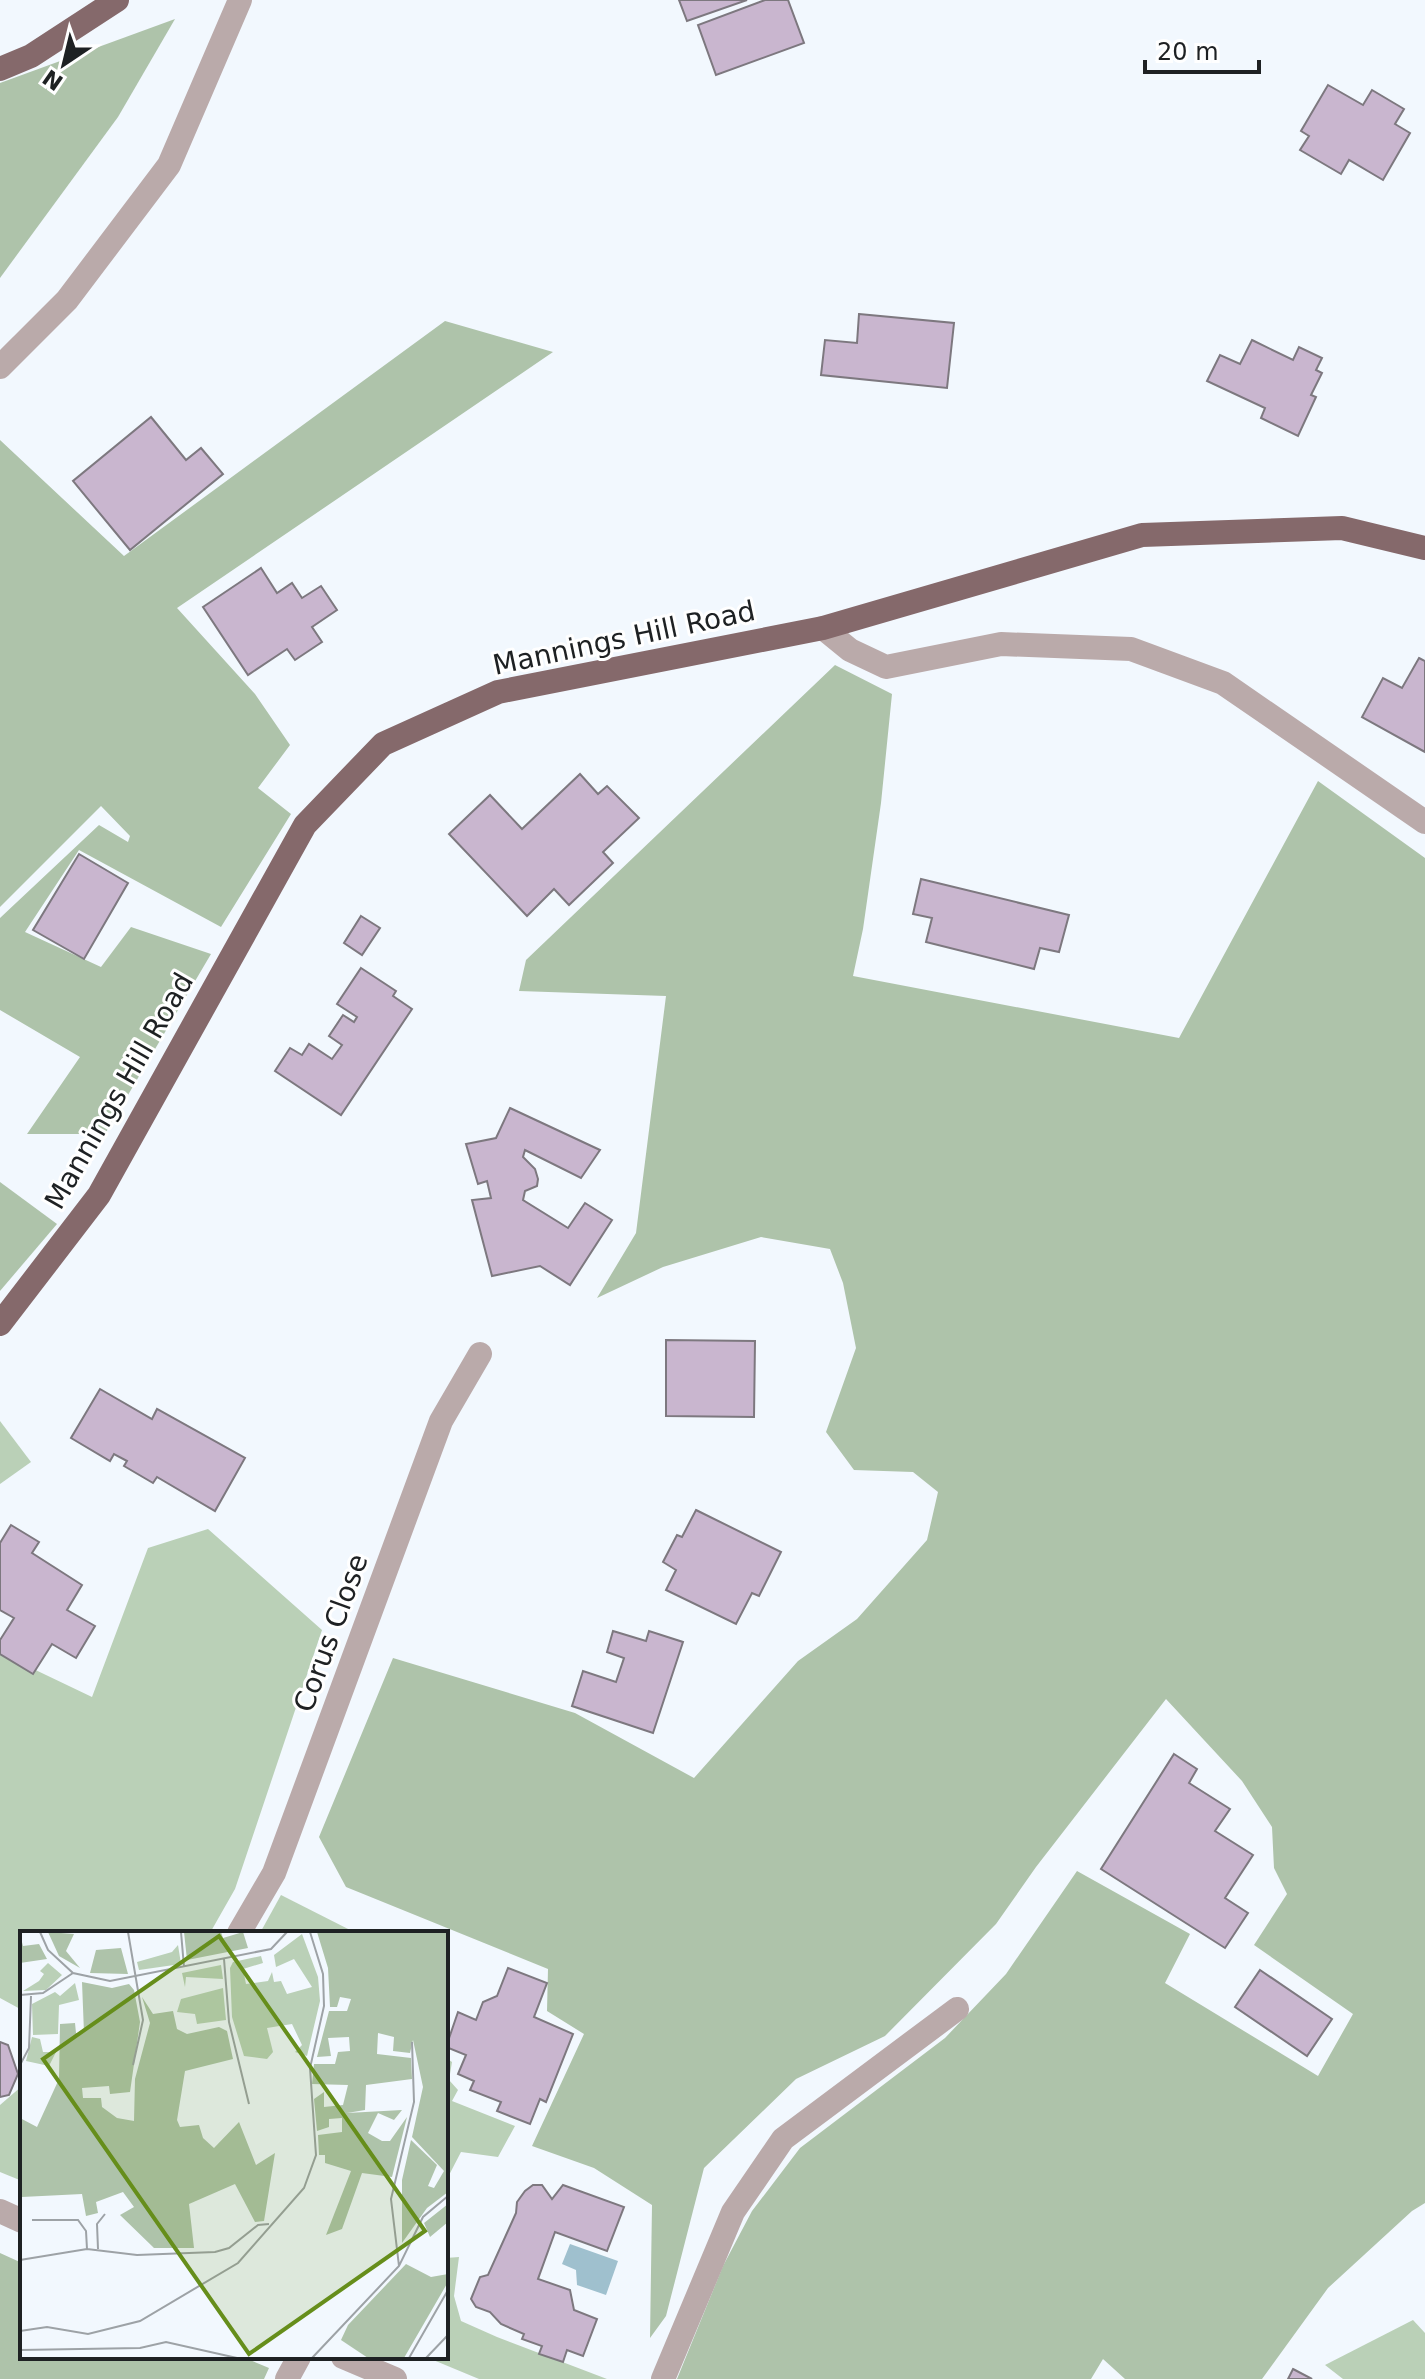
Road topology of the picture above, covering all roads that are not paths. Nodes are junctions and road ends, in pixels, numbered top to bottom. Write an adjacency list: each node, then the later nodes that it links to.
1 (117, 0): 3 (main road)
2 (240, 0): 4 (street)
3 (0, 69)
4 (0, 367)
5 (1425, 548): 6 (main road, Mannings Hill Road)
6 (823, 628): 7 (street); 8 (main road, Mannings Hill Road)
7 (1425, 822)
8 (0, 1324)
9 (480, 1354): 10 (street, Corus Close)
10 (240, 1931)
11 (957, 2009): 18 (street)
12 (0, 2211): 13 (street)
13 (20, 2220)
14 (298, 2359): 16 (street)
15 (348, 2359): 17 (street)
16 (287, 2379)
17 (395, 2379)
18 (663, 2379)

